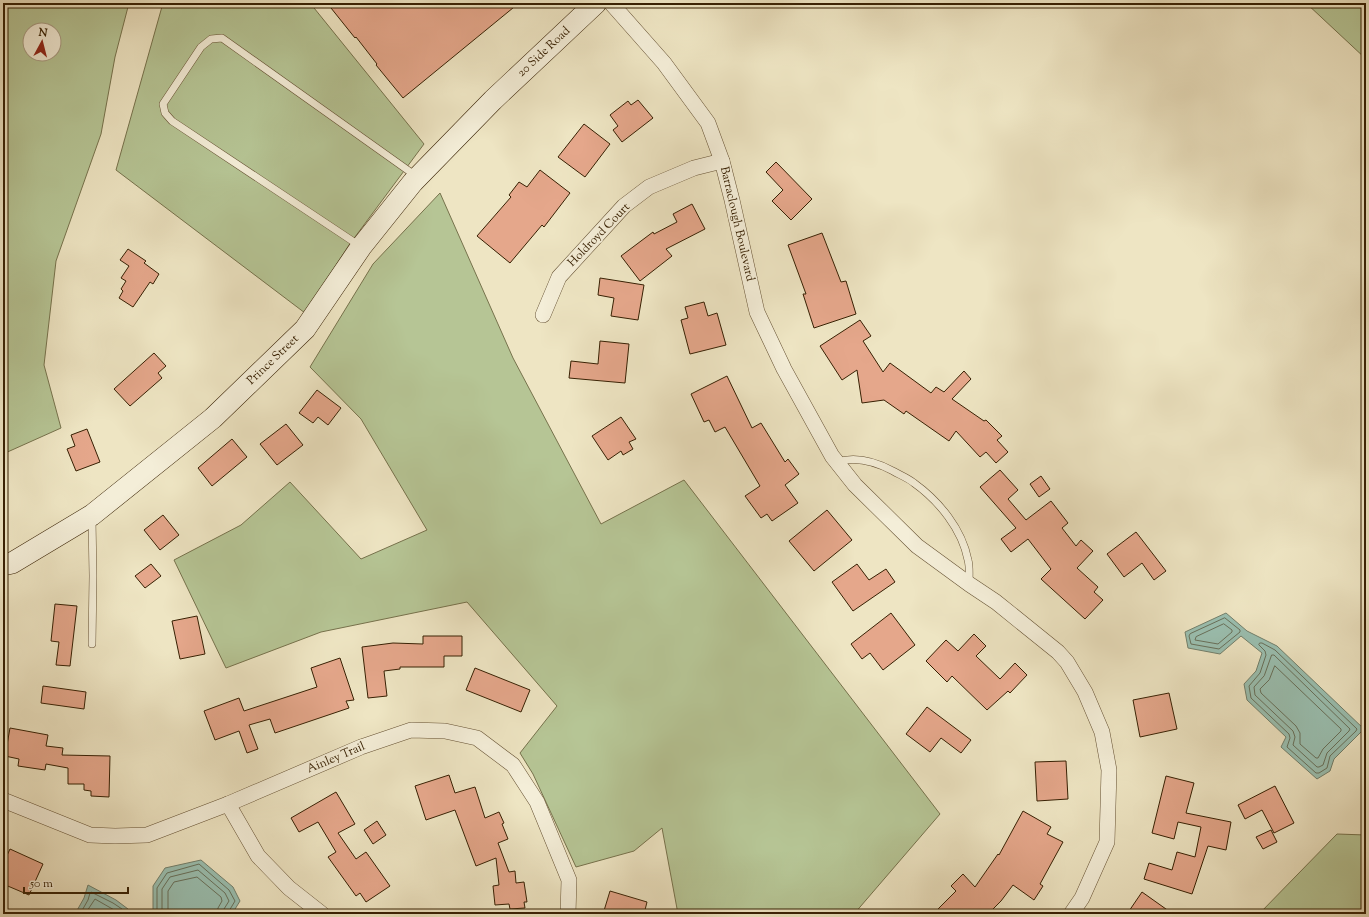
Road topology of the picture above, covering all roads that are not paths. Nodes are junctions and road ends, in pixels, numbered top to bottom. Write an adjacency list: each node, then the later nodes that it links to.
1 (596, 3): 3 (street, 20 Side Road)
2 (611, 3): 4 (street, Barraclough Boulevard)
3 (493, 100): 5 (street, Prince Street)
4 (722, 161): 7 (street, Holdroyd Court); 8 (street, Barraclough Boulevard)
5 (418, 178): 6 (street, Prince Street); 6 (lane)
6 (361, 247): 9 (street, Prince Street)
7 (544, 315)
8 (837, 462): 11 (street, Barraclough Boulevard); 11 (lane)
9 (92, 515): 10 (street, Prince Street); 12 (lane)
10 (3, 565)
11 (969, 584): 17 (street, Barraclough Boulevard)
12 (92, 644)
13 (3, 800): 14 (street, Ainley Trail)
14 (228, 804): 15 (street); 16 (street, Ainley Trail)
15 (322, 914)
16 (568, 914)
17 (1071, 914)

